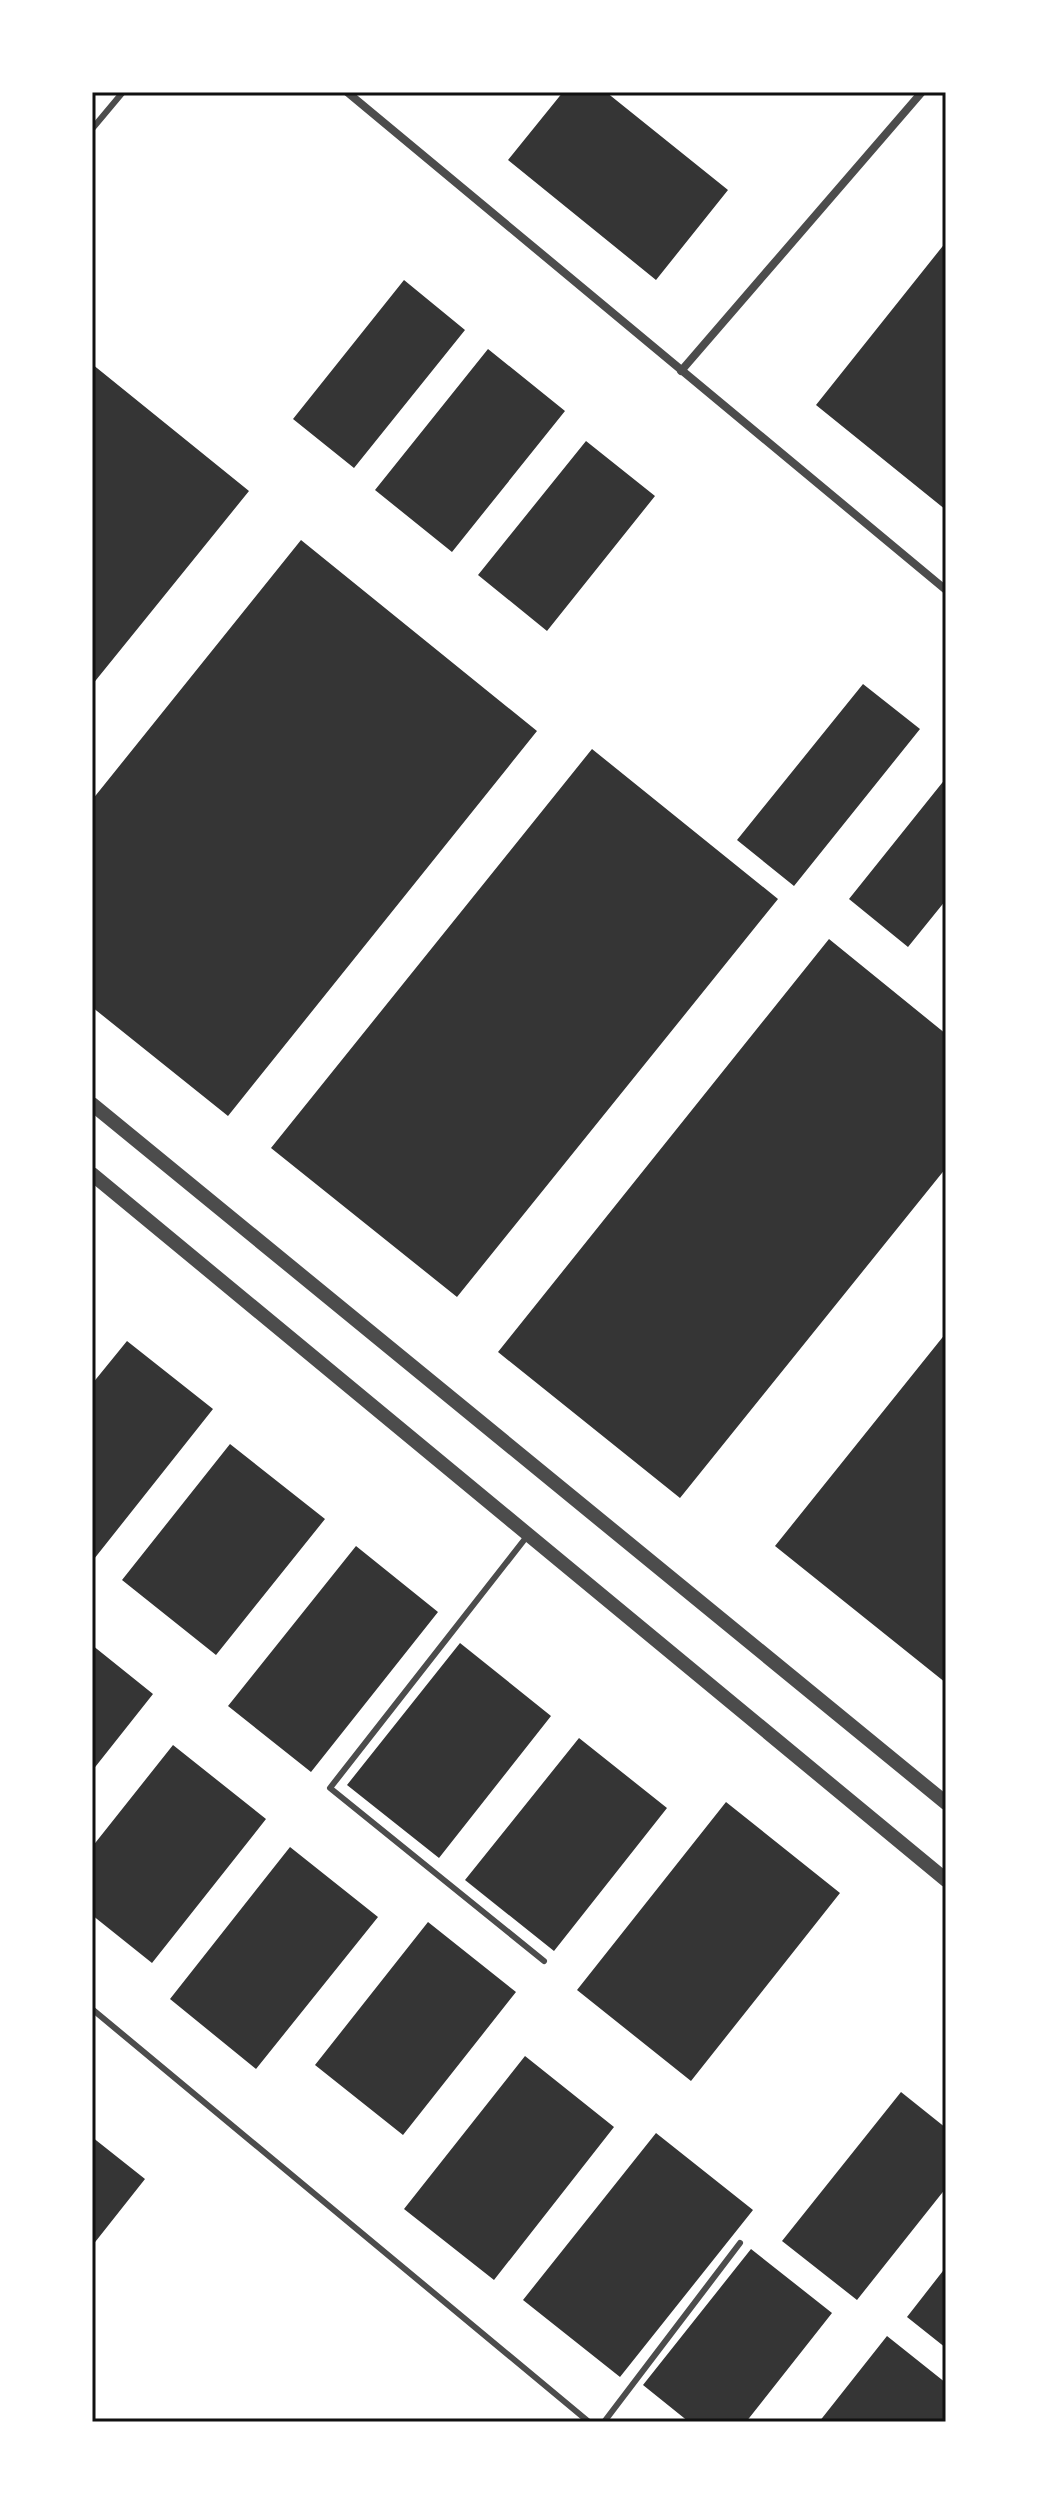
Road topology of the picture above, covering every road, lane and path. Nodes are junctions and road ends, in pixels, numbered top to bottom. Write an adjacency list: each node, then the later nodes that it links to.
1 (123, 92): 4 (lane)
2 (347, 92): 5 (street)
3 (922, 92): 5 (street)
4 (92, 129)
5 (681, 371): 6 (street)
6 (946, 590)
7 (92, 1104): 10 (street)
8 (92, 1174): 9 (street)
9 (528, 1534): 11 (street); 12 (lane)
10 (946, 1803)
11 (946, 1880)
12 (544, 1961)
13 (92, 2009): 15 (lane)
14 (740, 2243): 16 (lane)
15 (589, 2422)
16 (604, 2422)

